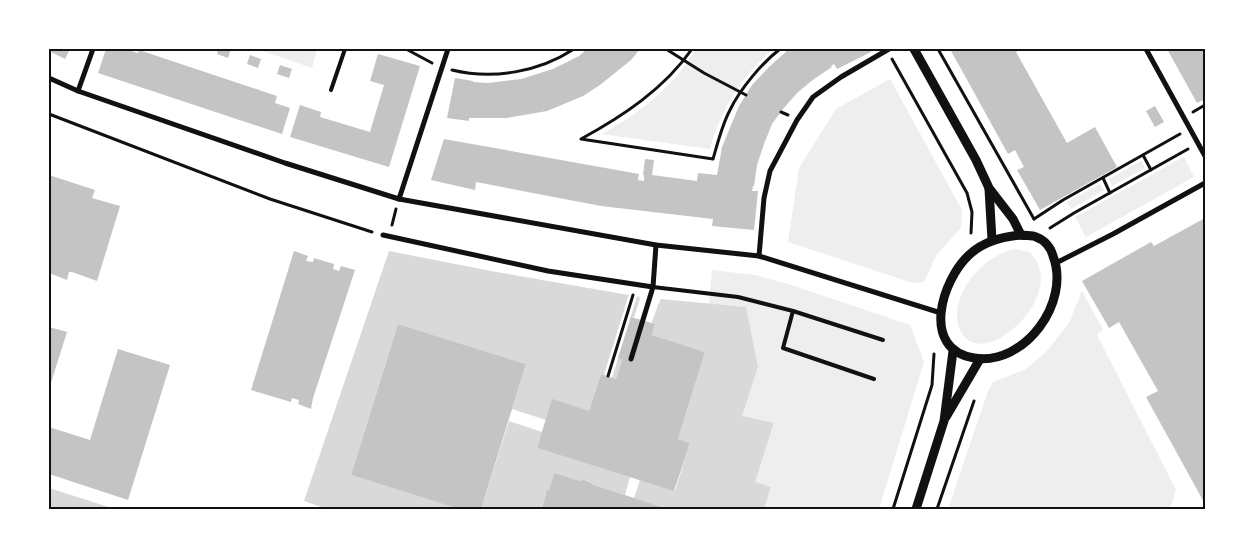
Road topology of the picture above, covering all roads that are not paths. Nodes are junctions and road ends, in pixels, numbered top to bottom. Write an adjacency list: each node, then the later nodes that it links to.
1 (93, 49): 9 (street)
2 (345, 49): 8 (lane)
3 (448, 49): 13 (street)
4 (888, 49): 18 (street)
5 (914, 49): 12 (street)
6 (1146, 49): 10 (street)
7 (49, 78): 9 (street)
8 (331, 90)
9 (78, 91): 13 (street)
10 (1205, 156)
11 (1205, 183): 19 (street)
12 (989, 188): 15 (street); 16 (street)
13 (399, 199): 17 (street)
14 (383, 235): 20 (street)
15 (1021, 235): 16 (street); 19 (street)
16 (992, 240): 22 (street)
17 (656, 245): 18 (street); 20 (street)
18 (759, 256): 22 (street)
19 (1056, 263): 26 (street)
20 (653, 287): 21 (lane); 25 (street)
21 (793, 311): 23 (lane); 27 (lane)
22 (941, 313): 24 (street)
23 (883, 340)
24 (954, 351): 26 (street); 28 (street)
25 (631, 359)
26 (980, 359): 28 (street)
27 (874, 379)
28 (944, 422): 29 (street)
29 (916, 509)

